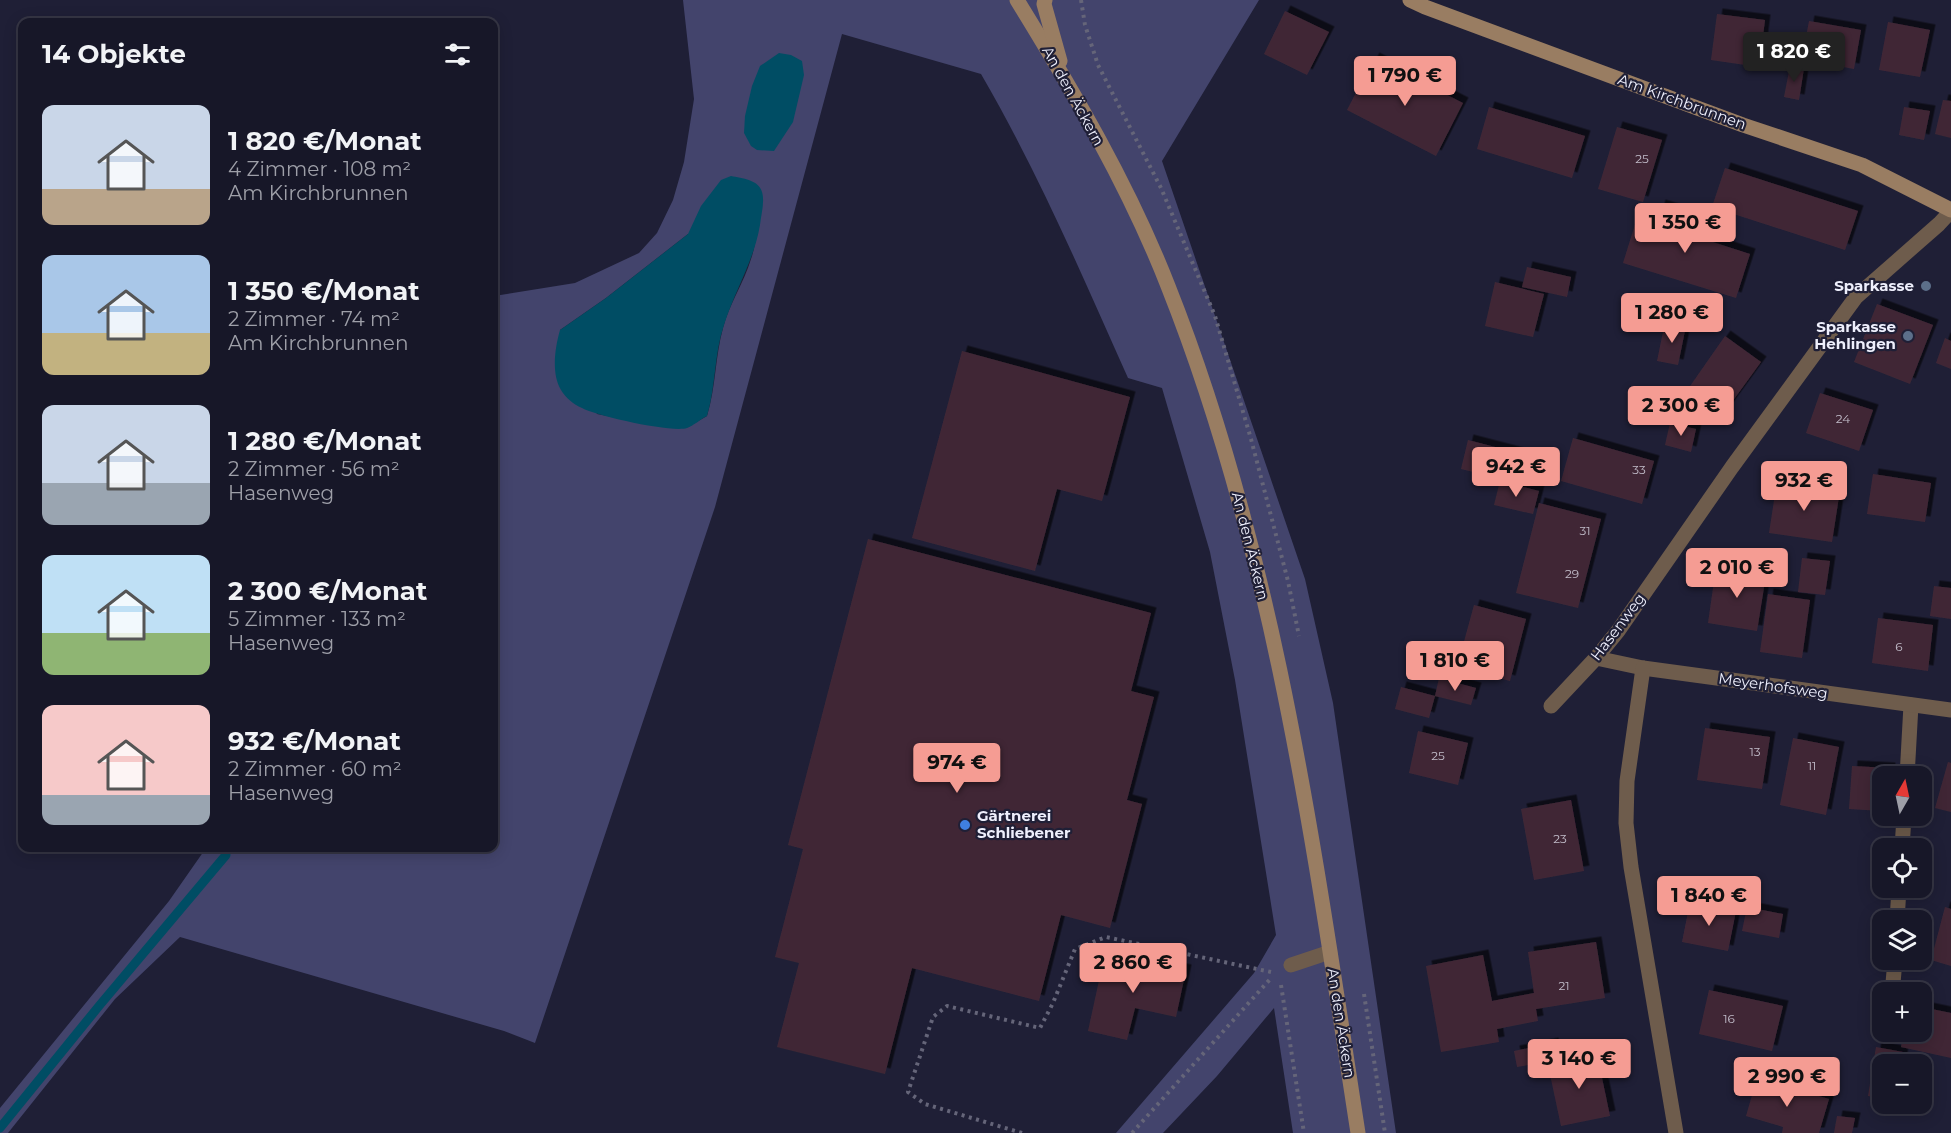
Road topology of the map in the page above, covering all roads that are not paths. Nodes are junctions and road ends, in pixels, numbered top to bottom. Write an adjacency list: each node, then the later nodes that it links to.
1 (1017, 0): 4 (main road, An den Äckern)
2 (1045, 0): 4 (main road)
3 (1410, 0): 5 (main road, Am Kirchbrunnen)
4 (1065, 79): 12 (main road, An den Äckern)
5 (1951, 210): 6 (street, Hasenweg)
6 (1596, 658): 7 (street, Meyerhofsweg); 9 (street, Hasenweg)
7 (1643, 668): 8 (street, Meyerhofsweg); 15 (street)
8 (1911, 705): 10 (street, Meyerhofsweg); 11 (street)
9 (1551, 706)
10 (1951, 710)
11 (1907, 766)
12 (1330, 952): 13 (street); 14 (main road, An den Äckern)
13 (1291, 966)
14 (1358, 1133)
15 (1676, 1133)

